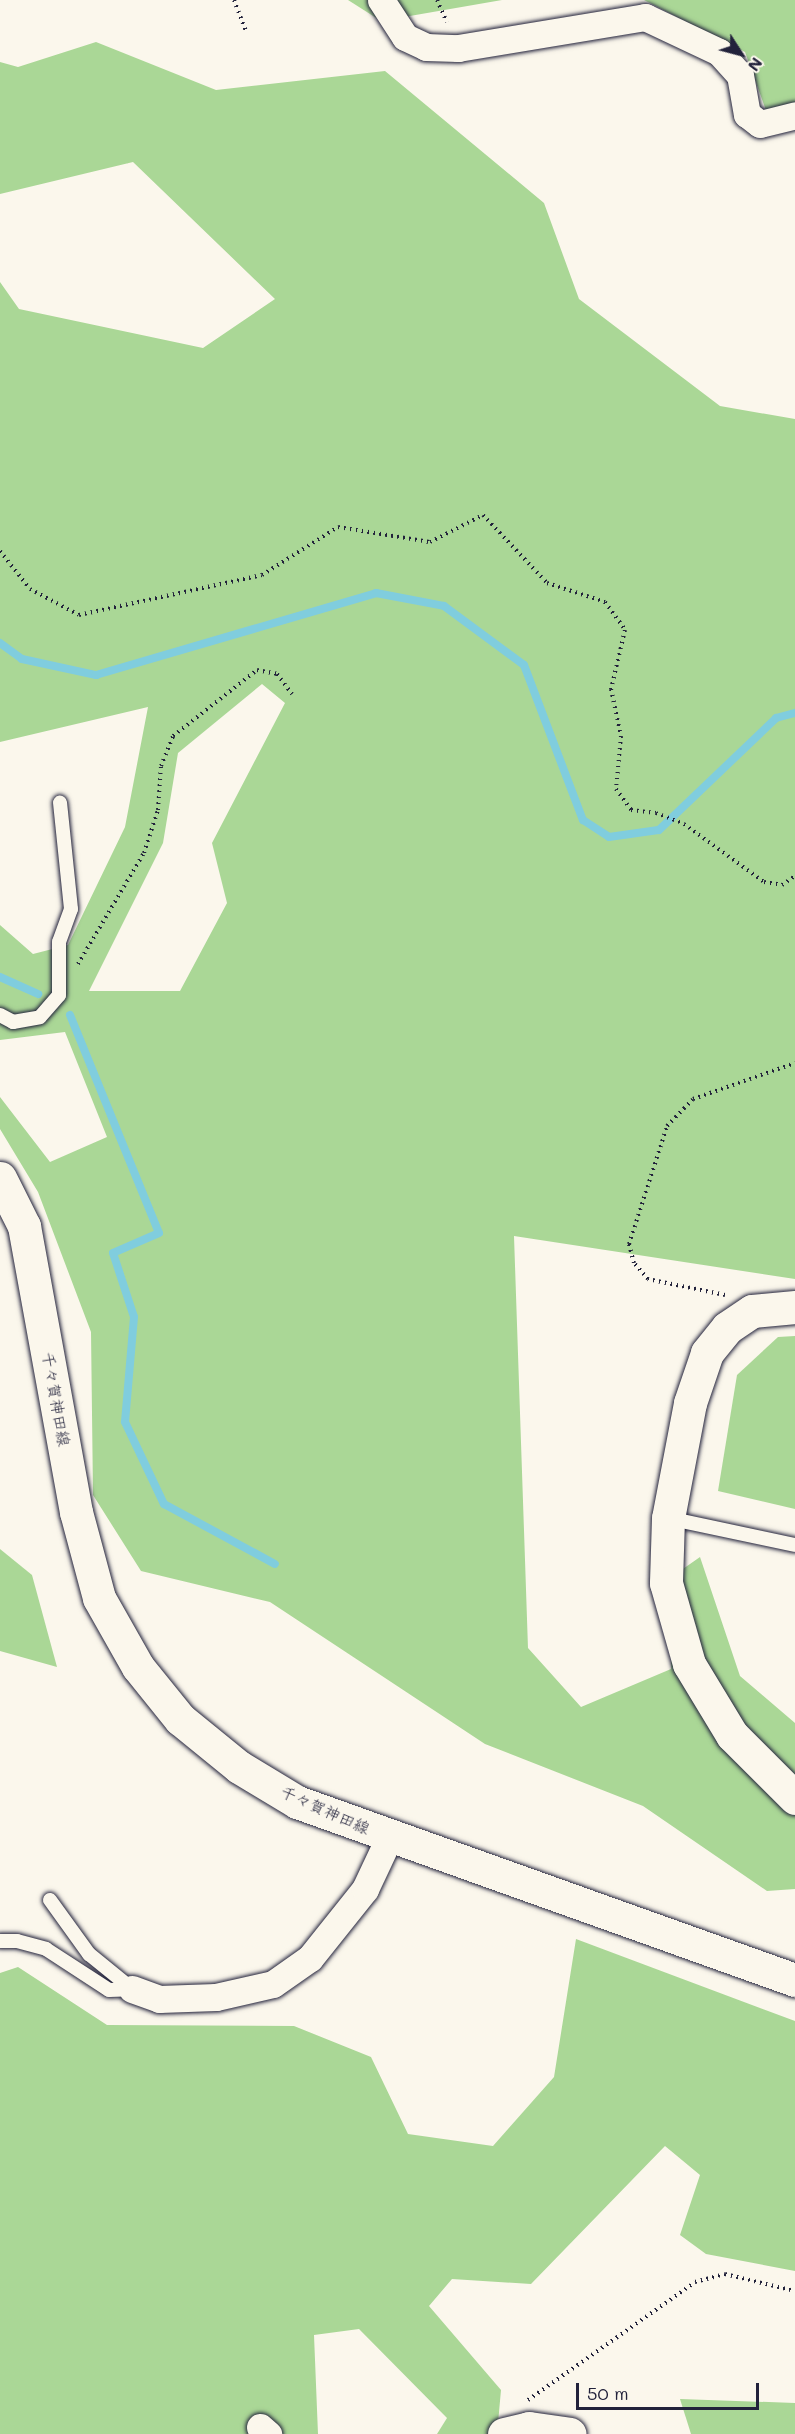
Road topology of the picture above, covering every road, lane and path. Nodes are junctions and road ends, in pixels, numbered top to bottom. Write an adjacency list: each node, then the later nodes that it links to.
1 (234, 0): 3 (path)
2 (381, 0): 4 (street)
3 (246, 32)
4 (795, 115)
5 (0, 551): 8 (path)
6 (292, 694): 9 (path)
7 (60, 803): 9 (lane)
8 (795, 876)
9 (59, 995): 10 (lane)
10 (0, 1015)
11 (795, 1064): 14 (path)
12 (0, 1178): 18 (main road, 千々賀神田線)
13 (795, 1307): 14 (main road)
14 (752, 1311): 15 (main road)
15 (668, 1518): 16 (lane); 17 (main road)
16 (795, 1545)
17 (795, 1798)
18 (389, 1838): 21 (main road, 千々賀神田線); 22 (street)
19 (50, 1900): 22 (lane)
20 (0, 1941): 22 (lane)
21 (795, 1980)
22 (132, 1989)
23 (795, 2291): 24 (path)
24 (505, 2433): 25 (main road)
25 (570, 2434)

